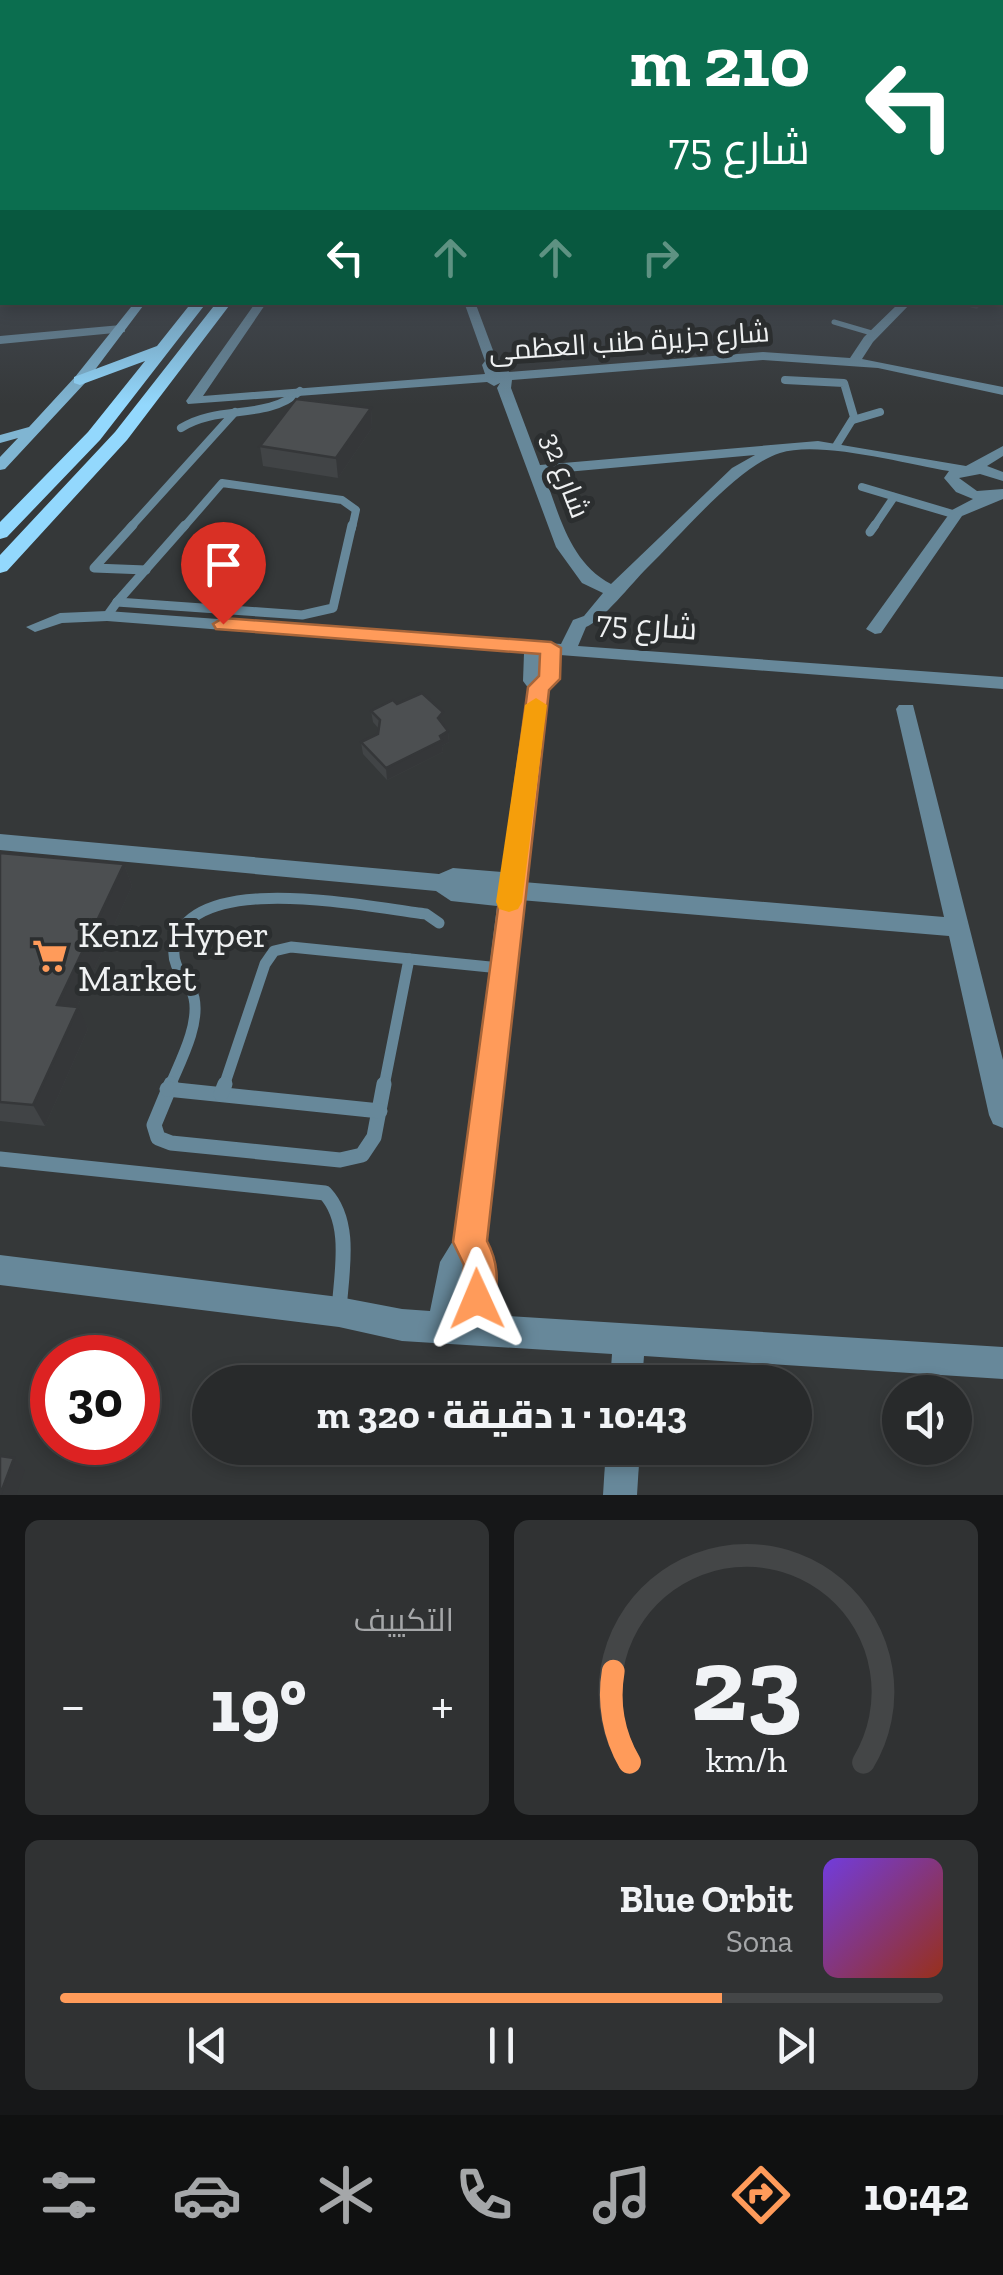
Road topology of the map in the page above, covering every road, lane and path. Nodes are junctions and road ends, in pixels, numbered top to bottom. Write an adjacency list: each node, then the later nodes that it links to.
1 (139, 305): 8 (street)
2 (198, 305): 11 (main road)
3 (223, 305): 42 (main road)
4 (260, 305): 16 (street)
5 (470, 305): 13 (street, شارع 32)
6 (905, 305): 9 (street)
7 (834, 322): 9 (lane)
8 (121, 328): 10 (street); 14 (street)
9 (875, 334): 12 (street)
10 (0, 340)
11 (166, 348): 14 (main road); 41 (main road)
12 (854, 361): 13 (street, شارع جزيرة طنب العظمى); 18 (street, شارع جزيرة طنب العظمى)
13 (498, 375): 17 (street, شارع جزيرة طنب العظمى); 32 (street, شارع 32)
14 (80, 380): 24 (street)
15 (785, 380): 22 (lane)
16 (208, 383): 19 (street, شارع جزيرة طنب العظمى); 19 (street, شارع جزيرة طنب العظمى)
17 (300, 391): 19 (street, شارع جزيرة طنب العظمى); 20 (lane)
18 (1003, 391)
19 (256, 394)
20 (235, 412): 23 (lane); 43 (lane)
21 (880, 412): 22 (lane)
22 (853, 420): 27 (lane)
23 (181, 428)
24 (35, 430): 25 (street); 31 (street)
25 (0, 439)
26 (786, 446): 27 (street); 28 (street); 33 (street)
27 (836, 446): 34 (street)
28 (733, 451): 30 (street); 33 (street)
29 (1002, 452): 34 (street); 35 (street)
30 (696, 454): 32 (street); 33 (street)
31 (2, 462)
32 (535, 470): 44 (street, شارع 32)
33 (737, 471): 44 (street)
34 (962, 477): 35 (street); 37 (street); 39 (street)
35 (1002, 477)
36 (862, 487): 38 (lane)
37 (999, 495): 39 (street)
38 (894, 497): 39 (lane); 40 (lane)
39 (957, 514): 48 (street)
40 (870, 532)
41 (0, 533)
42 (2, 569)
43 (146, 570): 45 (lane); 45 (lane)
44 (617, 588): 46 (street)
45 (112, 609): 47 (street, شارع 75); 49 (street, شارع 75)
46 (590, 620): 49 (street); 50 (street)
47 (35, 627)
48 (875, 629)
49 (550, 648): 50 (street, شارع 75); 54 (street)
50 (588, 650): 51 (street, شارع 75)
51 (1003, 683)
52 (906, 709): 56 (street)
53 (0, 842): 54 (street)
54 (511, 890): 56 (street); 58 (street)
55 (439, 923): 60 (lane)
56 (960, 928): 59 (street)
57 (409, 960): 58 (lane); 61 (lane); 62 (lane)
58 (501, 968): 67 (street)
59 (995, 1060): 63 (street)
60 (167, 1089): 61 (lane); 62 (lane)
61 (221, 1094): 62 (lane)
62 (380, 1111)
63 (1003, 1115)
64 (0, 1159): 66 (lane)
65 (0, 1270): 66 (street)
66 (339, 1312): 67 (street)
67 (458, 1327): 68 (street)
68 (629, 1340): 69 (street); 70 (street)
69 (1003, 1363)
70 (627, 1365)
71 (621, 1465): 72 (street)
72 (620, 1495)

